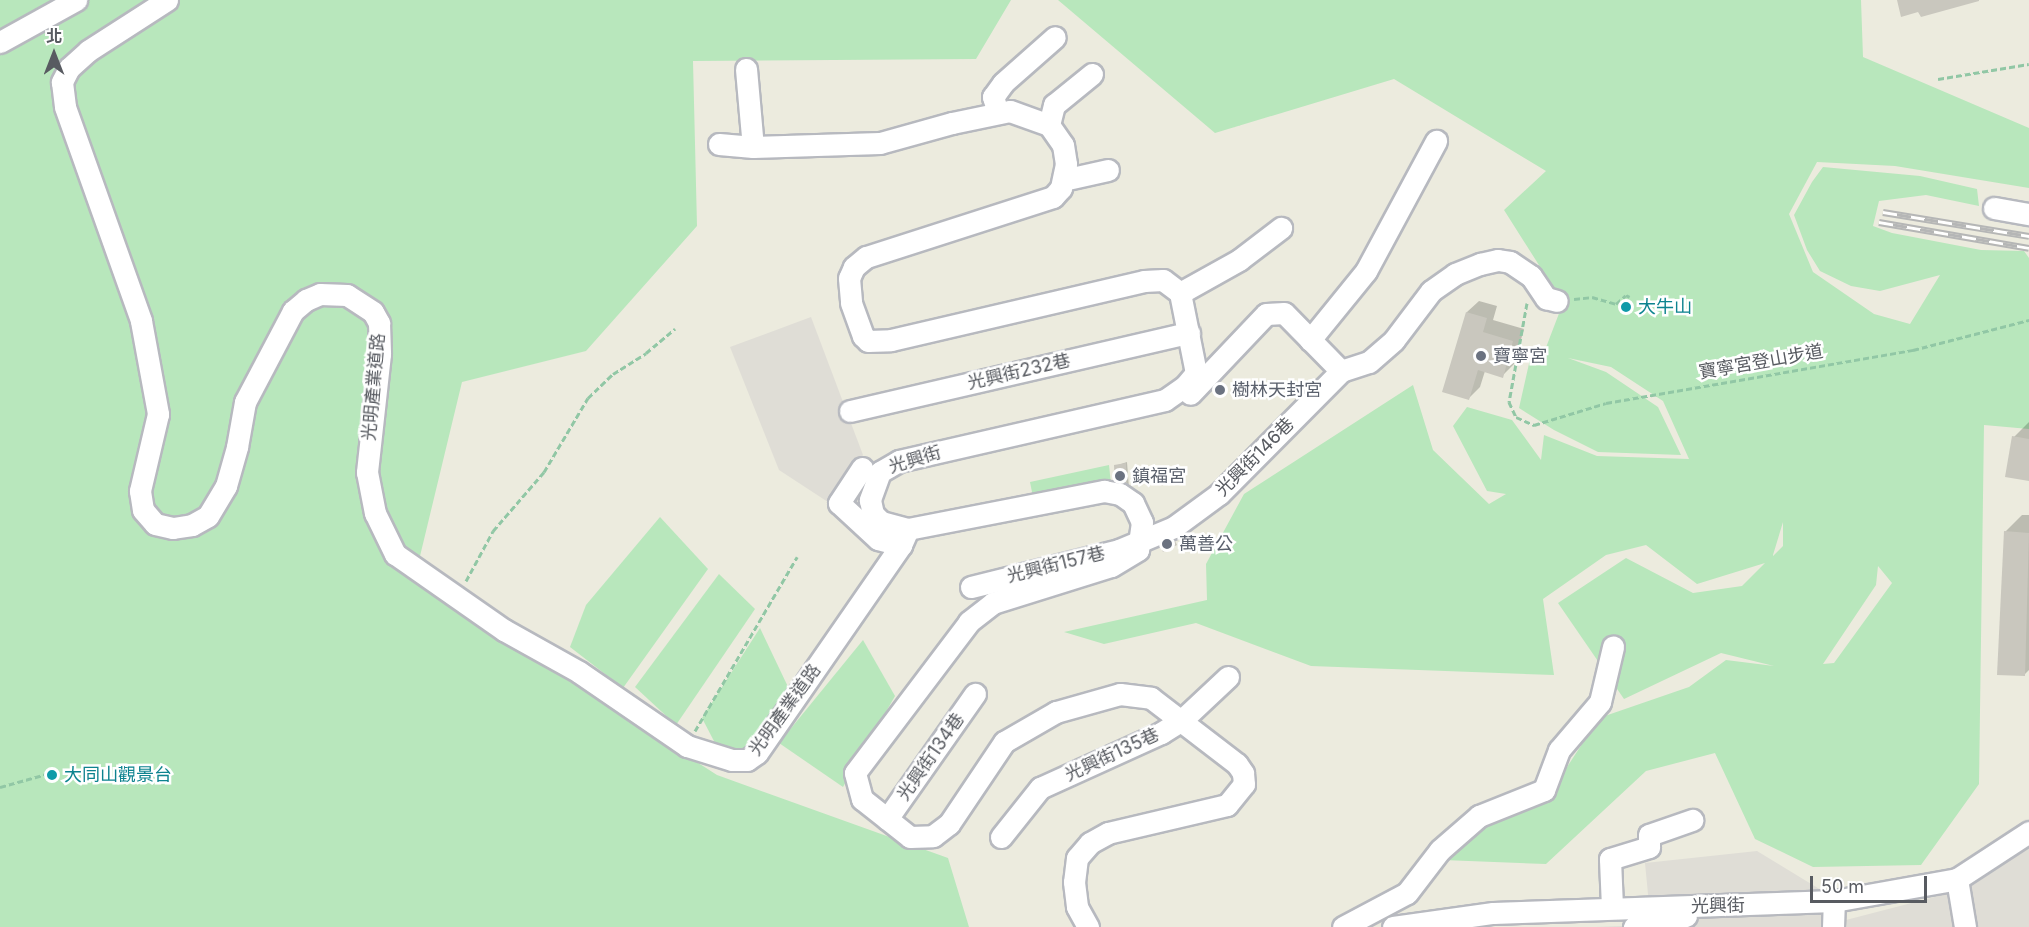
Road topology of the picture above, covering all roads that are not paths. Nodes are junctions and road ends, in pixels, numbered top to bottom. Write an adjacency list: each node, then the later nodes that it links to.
1 (75, 0): 4 (street)
2 (166, 0): 25 (street, 光明產業道路)
3 (1055, 37): 7 (street)
4 (0, 42)
5 (746, 69): 11 (street)
6 (1092, 74): 8 (street)
7 (998, 114): 8 (street); 11 (street)
8 (1049, 125): 13 (street)
9 (1436, 141): 20 (street)
10 (719, 144): 11 (street)
11 (753, 147)
12 (1108, 170): 13 (street)
13 (1064, 180): 17 (street)
14 (1994, 208): 15 (street)
15 (2029, 214)
16 (1281, 228): 17 (street)
17 (1180, 293): 19 (street, 光興街)
18 (1557, 301): 21 (street)
19 (1189, 333): 22 (street, 光興街); 23 (street, 光興街232巷)
20 (1310, 340): 21 (street); 22 (street)
21 (1341, 371): 26 (street, 光興街146巷)
22 (1165, 400): 25 (street, 光興街)
23 (850, 411)
24 (862, 468): 25 (street)
25 (904, 537): 26 (street, 光興街)
26 (1140, 542): 27 (street, 光興街157巷); 32 (street)
27 (971, 587)
28 (1612, 647): 42 (street)
29 (1228, 677): 31 (street, 光興街135巷)
30 (975, 694): 32 (street, 光興街134巷)
31 (1182, 720): 32 (street); 35 (street, 光興街135巷); 41 (street)
32 (887, 819)
33 (1692, 820): 39 (street)
34 (2029, 831): 36 (street, 光興街)
35 (1001, 837)
36 (1956, 879): 37 (street, 光興街); 46 (street)
37 (1834, 901): 38 (street, 光興街); 45 (street)
38 (1737, 906): 39 (street, 光興街); 44 (street)
39 (1612, 907): 40 (street, 光興街)
40 (1493, 920): 43 (street, 光興街)
41 (1088, 927)
42 (1343, 927)
43 (1393, 927)
44 (1634, 927)
45 (1833, 927)
46 (1965, 927)

